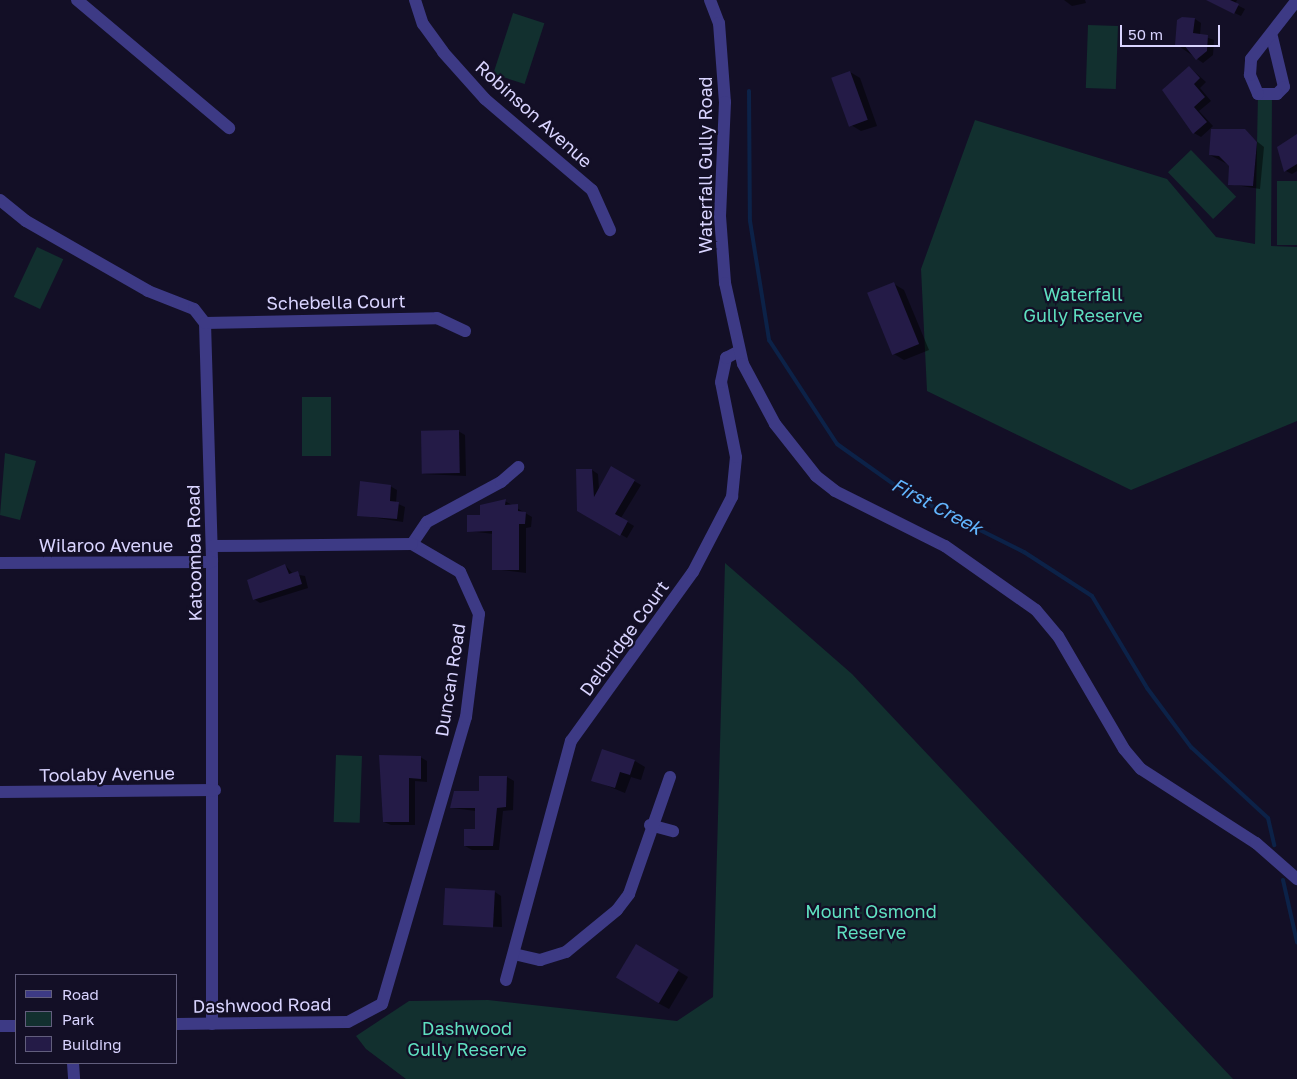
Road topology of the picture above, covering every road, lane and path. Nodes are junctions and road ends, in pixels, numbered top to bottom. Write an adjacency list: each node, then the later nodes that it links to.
1 (77, 0): 6 (street)
2 (415, 0): 8 (street, Robinson Avenue)
3 (710, 0): 11 (street, Waterfall Gully Road)
4 (1297, 0): 5 (street)
5 (1272, 37)
6 (229, 128)
7 (0, 200): 9 (street)
8 (610, 230)
9 (205, 323): 10 (street, Schebella Court); 14 (street, Katoomba Road)
10 (465, 331)
11 (738, 351): 22 (street, Waterfall Gully Road); 23 (street, Delbridge Court)
12 (518, 467): 13 (street)
13 (412, 544): 14 (street); 25 (street, Duncan Road)
14 (212, 546): 15 (street, Katoomba Road)
15 (212, 562): 16 (street, Wilaroo Avenue); 18 (street, Katoomba Road)
16 (0, 563)
17 (670, 777): 20 (street)
18 (214, 790): 19 (street, Toolaby Avenue); 27 (street, Katoomba Road)
19 (0, 792)
20 (650, 825): 21 (street); 23 (street)
21 (673, 832)
22 (1297, 879)
23 (514, 954): 24 (street, Delbridge Court)
24 (506, 980)
25 (348, 1022): 27 (street, Dashwood Road)
26 (178, 1024): 27 (street, Dashwood Road)
27 (212, 1024)
28 (0, 1026): 29 (street)
29 (15, 1026)
30 (73, 1064): 31 (street)
31 (74, 1079)

